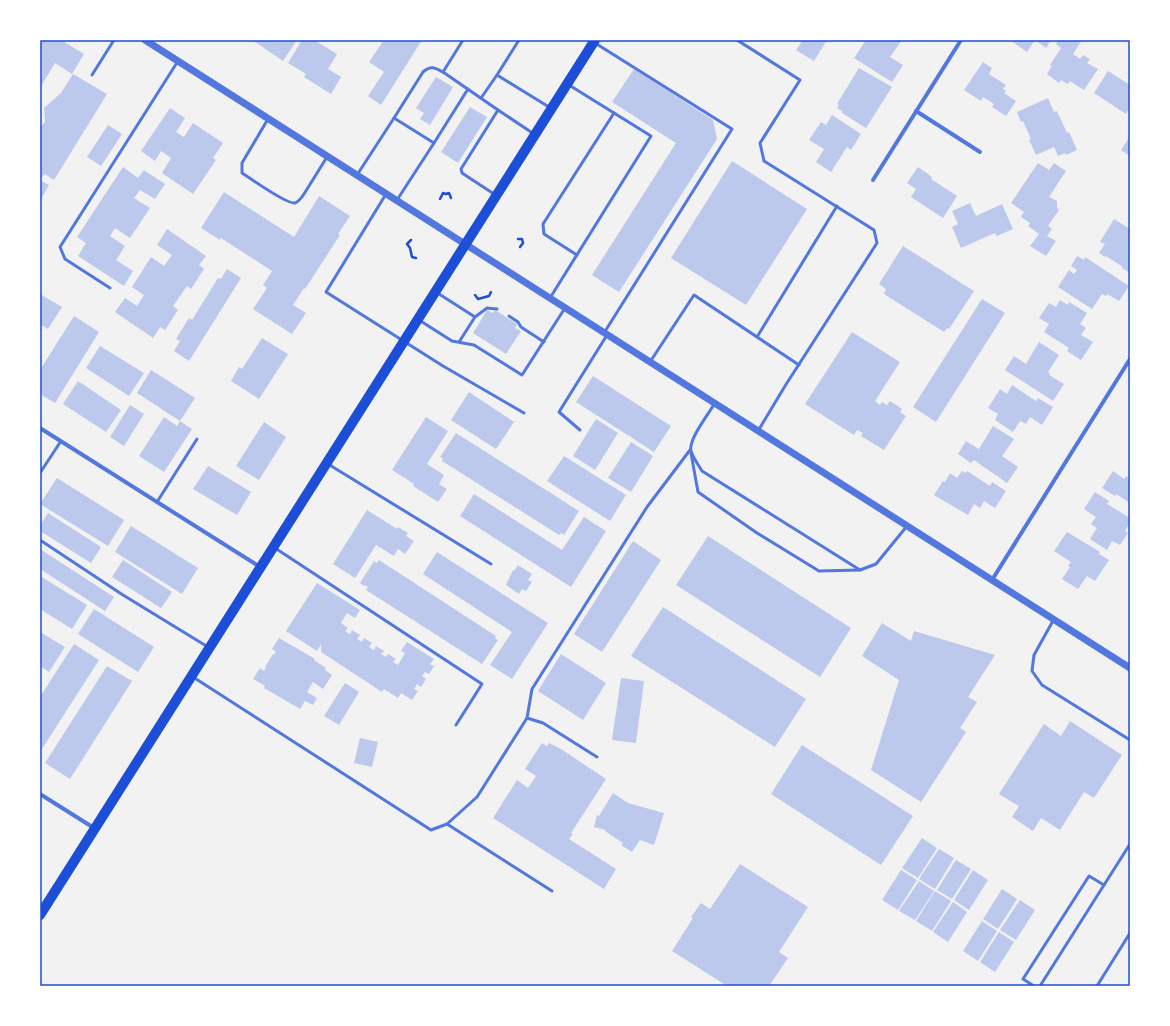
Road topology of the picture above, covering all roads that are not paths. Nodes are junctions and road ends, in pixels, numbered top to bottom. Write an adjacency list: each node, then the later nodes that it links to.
1 (114, 40): 10 (lane)
2 (145, 40): 8 (street)
3 (463, 40): 9 (lane)
4 (519, 40): 11 (lane)
5 (737, 40): 30 (lane)
6 (961, 40): 17 (street)
7 (594, 41): 12 (main road); 41 (lane)
8 (178, 61): 20 (street); 33 (lane)
9 (443, 72): 13 (lane); 19 (lane)
10 (92, 75)
11 (497, 75): 14 (lane); 15 (lane)
12 (567, 84): 15 (main road); 18 (lane)
13 (468, 89): 14 (lane); 22 (lane)
14 (481, 98): 16 (lane)
15 (552, 108): 21 (main road)
16 (498, 110): 21 (lane); 28 (lane)
17 (916, 111): 23 (street); 26 (street)
18 (614, 113): 32 (lane); 32 (lane)
19 (394, 118): 22 (lane); 25 (lane)
20 (268, 119): 24 (street); 24 (lane)
21 (534, 134): 28 (main road)
22 (434, 143): 29 (lane)
23 (980, 152)
24 (327, 157): 25 (street)
25 (357, 175): 27 (street)
26 (873, 180)
27 (386, 194): 29 (street); 43 (lane)
28 (496, 195): 31 (main road)
29 (397, 201): 31 (street)
30 (836, 206): 42 (lane); 48 (lane)
31 (465, 244): 34 (main road); 35 (street)
32 (577, 255): 35 (lane)
33 (110, 288)
34 (435, 292): 39 (lane); 40 (main road)
35 (550, 298): 36 (street)
36 (565, 308): 41 (street); 45 (lane)
37 (497, 309): 39 (lane)
38 (509, 316): 45 (lane)
39 (475, 317): 44 (lane)
40 (418, 319): 43 (main road); 44 (lane)
41 (606, 334): 47 (street); 52 (lane)
42 (757, 336): 47 (lane); 48 (lane)
43 (404, 341): 50 (lane); 57 (main road)
44 (459, 342): 45 (lane)
45 (544, 342)
46 (1130, 359): 66 (street)
47 (650, 362): 49 (street)
48 (799, 364): 53 (lane)
49 (715, 403): 53 (street); 56 (lane)
50 (524, 413)
51 (40, 428): 55 (street)
52 (580, 430)
53 (758, 431): 60 (street)
54 (197, 439): 59 (lane)
55 (61, 441): 58 (lane); 59 (street)
56 (690, 450): 65 (lane); 65 (lane); 71 (lane)
57 (326, 463): 62 (main road); 63 (lane)
58 (40, 474)
59 (157, 502): 64 (street)
60 (907, 526): 65 (lane); 66 (street)
61 (40, 540): 68 (lane)
62 (273, 547): 64 (main road); 72 (lane)
63 (491, 564)
64 (260, 567): 68 (main road)
65 (860, 570)
66 (992, 580): 67 (street)
67 (1054, 619): 69 (street); 73 (lane)
68 (209, 648): 70 (main road)
69 (1130, 668)
70 (191, 676): 76 (lane); 77 (main road)
71 (527, 718): 74 (lane); 76 (lane)
72 (456, 725)
73 (1130, 740)
74 (597, 757)
75 (40, 794): 77 (street)
76 (447, 824): 80 (lane)
77 (94, 829): 81 (main road)
78 (1130, 844): 79 (lane)
79 (1104, 885): 83 (lane); 84 (lane)
80 (552, 891)
81 (40, 915)
82 (1130, 933): 85 (lane)
83 (1034, 986)
84 (1040, 986)
85 (1097, 986)

